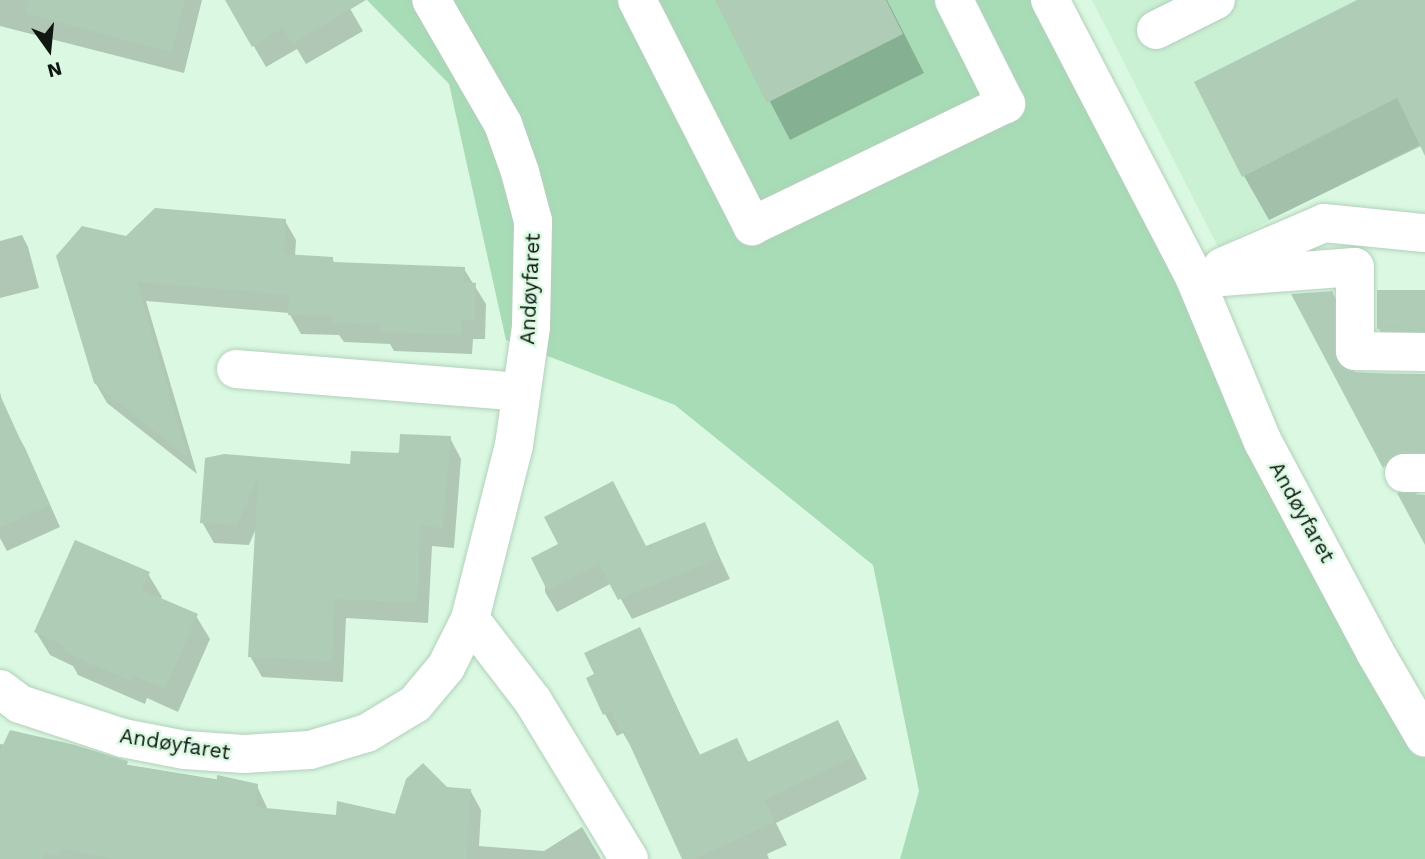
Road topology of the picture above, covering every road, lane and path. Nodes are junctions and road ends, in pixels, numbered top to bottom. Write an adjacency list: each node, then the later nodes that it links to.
1 (431, 0): 11 (street, Andøyfaret)
2 (638, 0): 3 (street)
3 (954, 0)
4 (1050, 0): 8 (street, Andøyfaret)
5 (1216, 0): 6 (street)
6 (1156, 30)
7 (1425, 233): 8 (street)
8 (1195, 279): 9 (street); 14 (street, Andøyfaret)
9 (1425, 352)
10 (236, 369): 11 (street)
11 (520, 392): 12 (street, Andøyfaret)
12 (470, 619): 13 (street, Andøyfaret); 15 (street)
13 (0, 689)
14 (1425, 738)
15 (629, 859)

